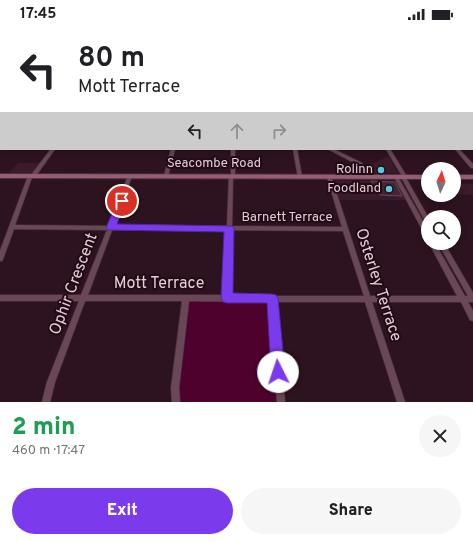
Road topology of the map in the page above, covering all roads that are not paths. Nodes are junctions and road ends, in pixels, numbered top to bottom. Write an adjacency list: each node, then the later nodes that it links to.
1 (52, 150): 10 (street)
2 (173, 150): 12 (street)
3 (234, 150): 13 (street)
4 (295, 150): 14 (street)
5 (332, 150): 16 (street)
6 (388, 150): 17 (street)
7 (458, 150): 8 (street)
8 (473, 168)
9 (0, 176): 10 (main road, Seacombe Road)
10 (32, 176): 11 (main road, Seacombe Road); 23 (street)
11 (130, 176): 12 (main road, Seacombe Road); 24 (street, Ophir Crescent)
12 (166, 176): 13 (main road, Seacombe Road)
13 (232, 176): 14 (main road, Seacombe Road); 25 (street)
14 (300, 177): 15 (main road, Seacombe Road)
15 (328, 177): 16 (main road, Seacombe Road); 26 (street, Osterley Terrace)
16 (367, 177): 17 (main road, Seacombe Road)
17 (401, 177): 18 (main road, Seacombe Road); 21 (street); 22 (street)
18 (421, 177)
19 (461, 177): 20 (main road)
20 (473, 177)
21 (421, 210)
22 (421, 220)
23 (12, 227): 24 (street, Barnett Terrace); 29 (street)
24 (111, 228): 25 (street, Barnett Terrace); 31 (street, Ophir Crescent)
25 (229, 228): 26 (street, Barnett Terrace); 33 (street)
26 (345, 229): 35 (street, Osterley Terrace)
27 (436, 250): 36 (street)
28 (445, 250): 37 (street)
29 (0, 259)
30 (0, 298): 31 (street, Mott Terrace)
31 (84, 298): 32 (street, Mott Terrace); 39 (street, Ophir Crescent)
32 (186, 298): 33 (street, Mott Terrace); 40 (street)
33 (227, 298): 34 (street, Mott Terrace)
34 (272, 298): 35 (street, Mott Terrace); 41 (street)
35 (368, 299): 36 (street, Mott Terrace); 42 (street, Osterley Terrace)
36 (462, 299): 37 (street, Mott Terrace); 38 (street)
37 (473, 299)
38 (473, 318)
39 (46, 402)
40 (176, 402)
41 (281, 402)
42 (401, 402)

